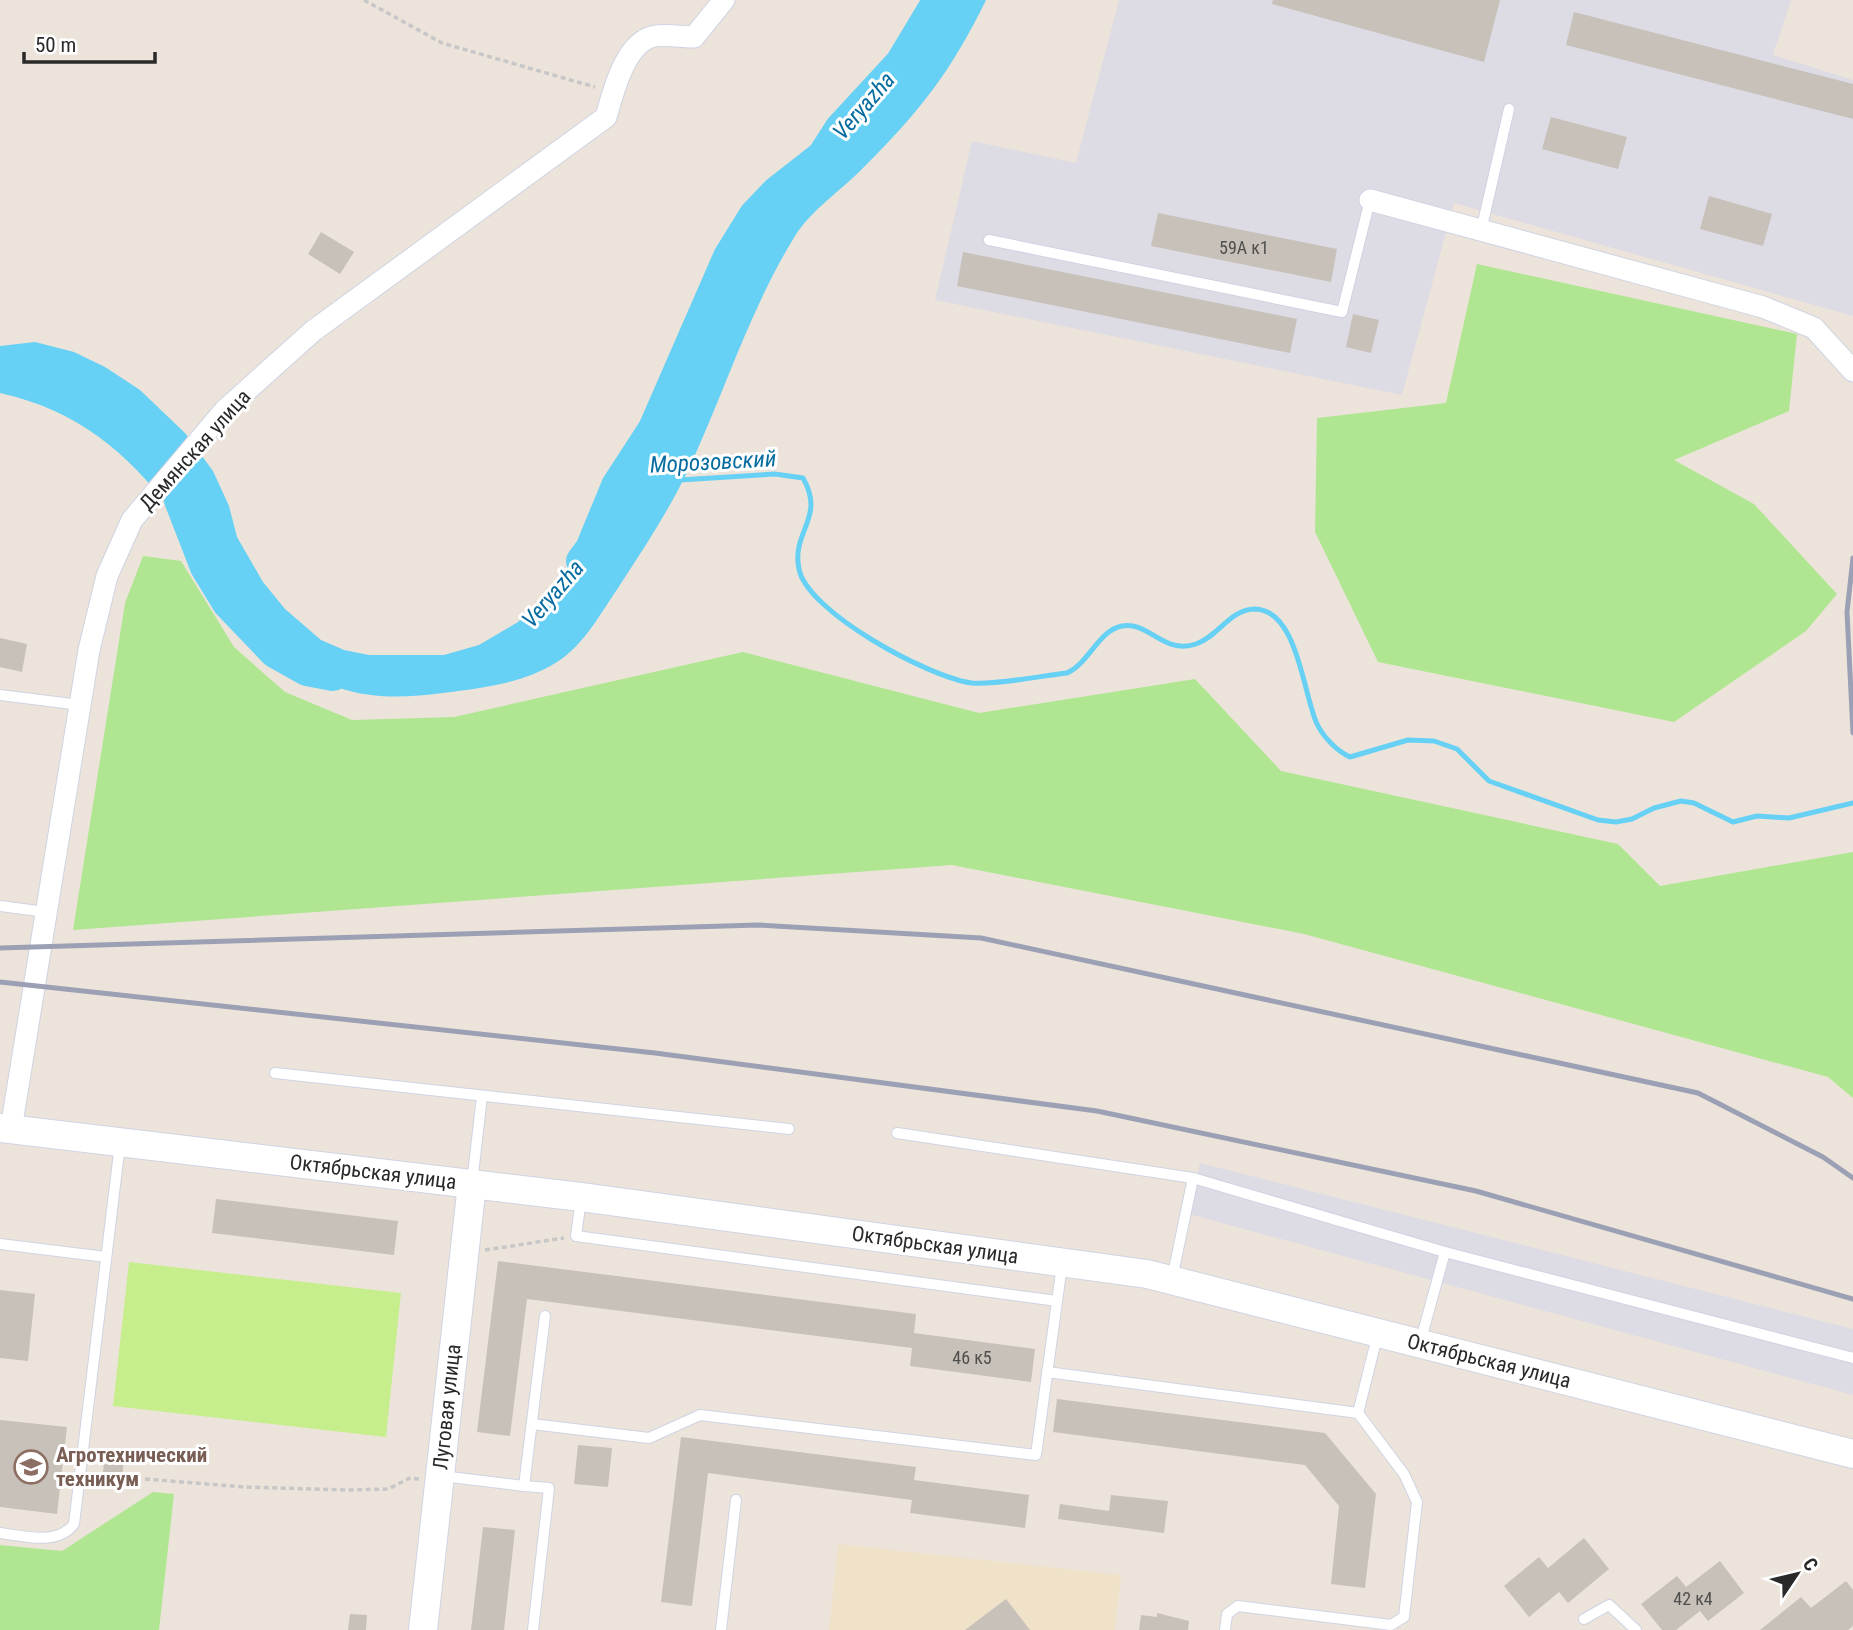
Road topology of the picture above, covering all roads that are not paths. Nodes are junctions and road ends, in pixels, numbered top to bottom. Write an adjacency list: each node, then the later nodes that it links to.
1 (724, 0): 8 (street, Демянская улица)
2 (1509, 109): 4 (lane)
3 (1370, 200): 4 (street); 5 (lane)
4 (1481, 231): 6 (street)
5 (989, 240)
6 (1853, 371)
7 (0, 695): 8 (lane)
8 (80, 705): 10 (street, Демянская улица)
9 (0, 906): 10 (lane)
10 (46, 912): 13 (street, Демянская улица)
11 (275, 1073): 12 (lane)
12 (482, 1096): 14 (lane); 18 (lane)
13 (6, 1129): 16 (main road, Октябрьская улица)
14 (789, 1129)
15 (898, 1133): 17 (lane)
16 (120, 1142): 18 (main road, Октябрьская улица); 22 (lane)
17 (1193, 1178): 21 (lane); 24 (lane)
18 (472, 1184): 19 (main road, Октябрьская улица); 34 (main road, Луговая улица)
19 (581, 1197): 23 (main road, Октябрьская улица); 25 (lane)
20 (0, 1244): 22 (lane)
21 (1445, 1252): 28 (lane); 29 (lane)
22 (106, 1257): 37 (lane)
23 (1063, 1262): 24 (main road, Октябрьская улица); 25 (lane)
24 (1172, 1279): 27 (main road, Октябрьская улица)
25 (1057, 1301): 30 (lane)
26 (545, 1317): 32 (lane)
27 (1378, 1332): 28 (main road, Октябрьская улица); 31 (lane)
28 (1420, 1343): 33 (main road, Октябрьская улица)
29 (1853, 1358)
30 (1047, 1373): 31 (lane); 32 (lane)
31 (1358, 1413): 42 (lane)
32 (531, 1424): 35 (lane)
33 (1853, 1454)
34 (439, 1479): 35 (lane); 39 (main road, Луговая улица)
35 (524, 1486): 40 (lane)
36 (736, 1500): 41 (lane)
37 (0, 1533)
38 (1584, 1619): 43 (lane)
39 (423, 1630)
40 (533, 1630)
41 (721, 1630)
42 (1225, 1630)
43 (1636, 1630)

